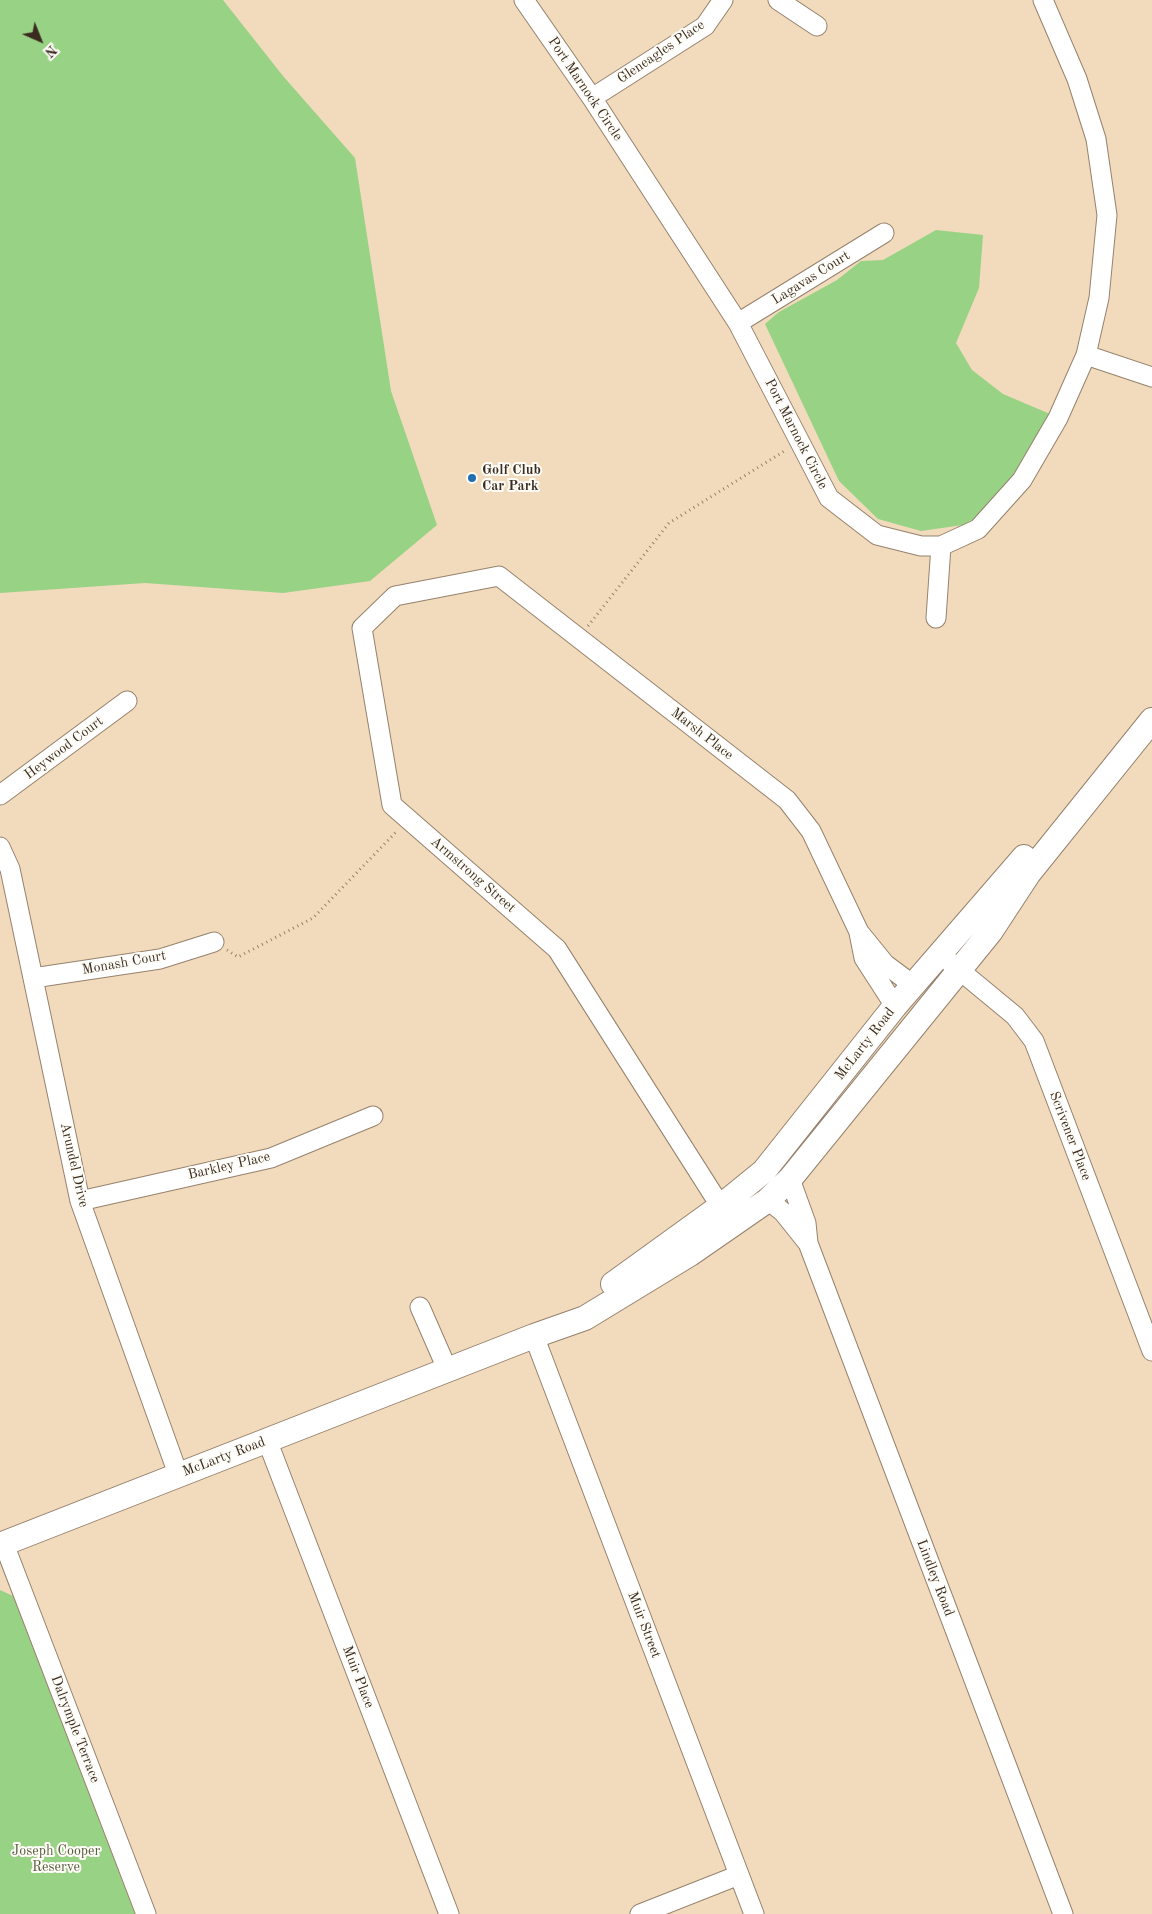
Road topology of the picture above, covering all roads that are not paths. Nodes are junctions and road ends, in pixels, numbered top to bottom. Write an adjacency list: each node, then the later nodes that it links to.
1 (524, 0): 6 (street, Port Marnock Circle)
2 (723, 0): 6 (street, Gleneagles Place)
3 (778, 0): 5 (street)
4 (1043, 0): 9 (street, Port Marnock Circle)
5 (817, 26)
6 (592, 98): 8 (street, Port Marnock Circle)
7 (884, 233): 8 (street, Lagavas Court)
8 (738, 323): 11 (street, Port Marnock Circle)
9 (1086, 355): 10 (street); 11 (street, Port Marnock Circle)
10 (1152, 377)
11 (941, 546): 13 (street)
12 (499, 576): 19 (street, Marsh Place); 30 (street, Armstrong Street)
13 (936, 618)
14 (128, 701): 17 (street, Heywood Court)
15 (1152, 702): 21 (street, McLarty Road)
16 (1152, 720): 22 (street, McLarty Road)
17 (0, 795)
18 (0, 848): 23 (street, Arundel Drive)
19 (859, 932): 24 (street, Marsh Place); 24 (street, Marsh Place)
20 (214, 942): 23 (street, Monash Court)
21 (940, 954): 22 (street, Scrivener Place); 24 (street, McLarty Road)
22 (961, 970): 25 (street, McLarty Road); 34 (street, Scrivener Place)
23 (33, 978): 29 (street, Arundel Drive)
24 (904, 996): 25 (street); 27 (street, McLarty Road)
25 (924, 1015): 28 (street, McLarty Road)
26 (373, 1116): 29 (street, Barkley Place)
27 (764, 1171): 28 (street); 30 (street, McLarty Road)
28 (779, 1190): 30 (street, McLarty Road); 31 (street, Lindley Road); 31 (street, Lindley Road)
29 (80, 1200): 37 (street, Arundel Drive)
30 (727, 1215): 33 (street, McLarty Road)
31 (808, 1243): 44 (street, Lindley Road)
32 (420, 1307): 35 (street)
33 (534, 1336): 35 (street, McLarty Road); 39 (street, Muir Street)
34 (1152, 1351)
35 (448, 1371): 36 (street, McLarty Road)
36 (267, 1440): 37 (street, McLarty Road); 41 (street, Muir Place)
37 (178, 1474): 38 (street, McLarty Road)
38 (2, 1544): 40 (street, Dalrymple Terrace)
39 (739, 1876): 42 (street); 43 (street, Muir Street)
40 (146, 1914)
41 (449, 1914)
42 (640, 1914)
43 (754, 1914)
44 (1063, 1914)

